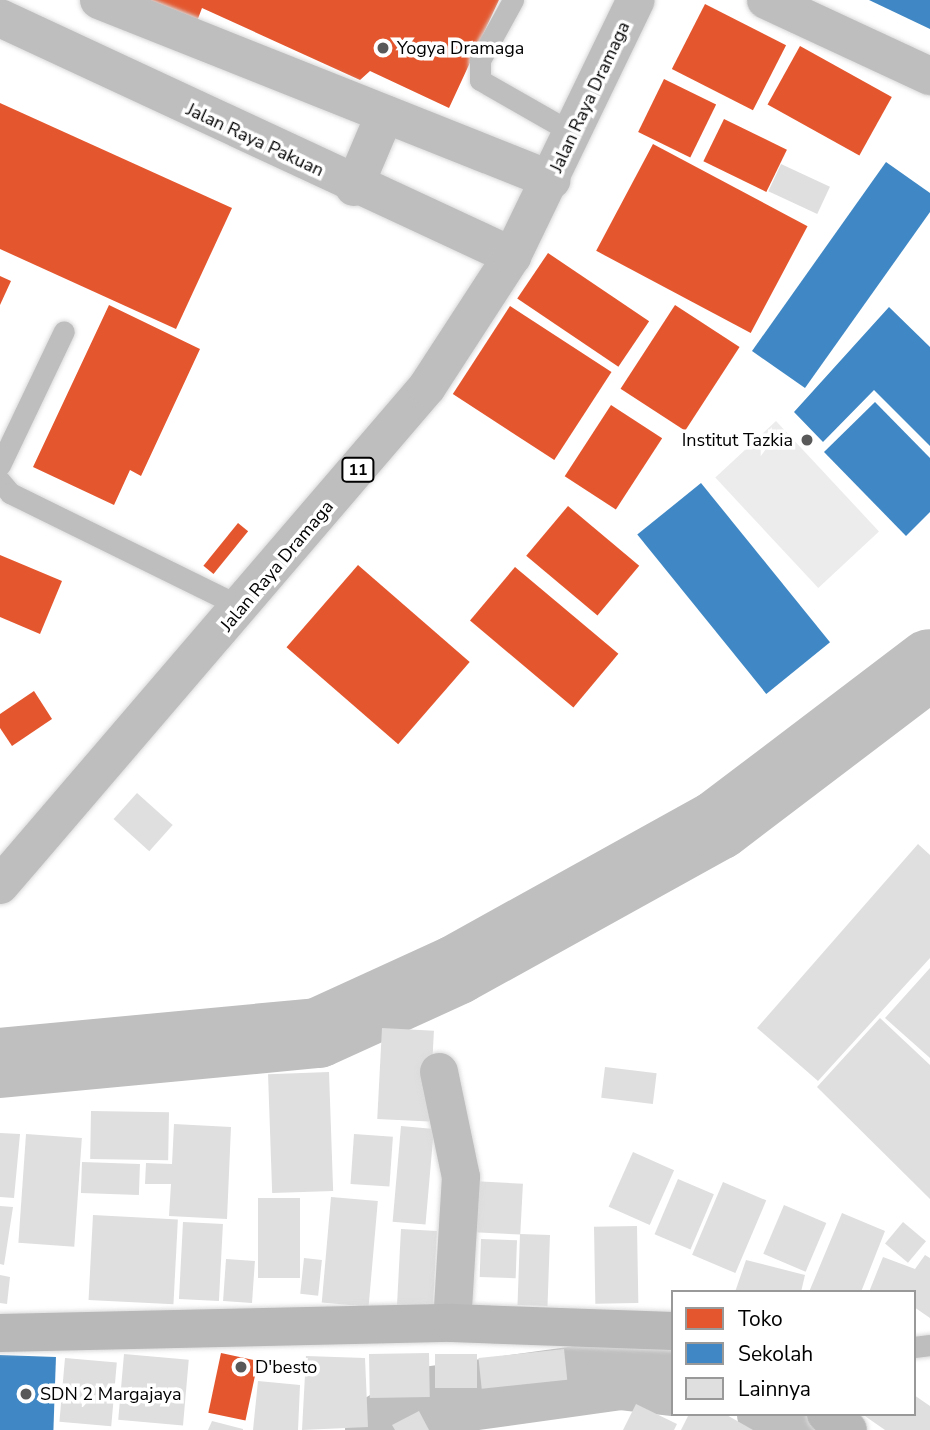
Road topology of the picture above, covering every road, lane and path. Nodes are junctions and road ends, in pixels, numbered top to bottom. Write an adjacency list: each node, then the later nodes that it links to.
1 (99, 0): 7 (main road)
2 (513, 0): 8 (lane)
3 (636, 0): 8 (main road, Jalan Raya Dramaga / 11)
4 (766, 0): 6 (main road)
5 (0, 18): 10 (main road, Jalan Raya Pakuan)
6 (930, 76)
7 (385, 114): 9 (main road); 10 (main road)
8 (573, 133): 9 (main road, Jalan Raya Dramaga / 11)
9 (552, 180): 11 (main road, Jalan Raya Dramaga / 11)
10 (354, 187): 11 (main road, Jalan Raya Pakuan)
11 (512, 256): 15 (main road, Jalan Raya Dramaga / 11)
12 (64, 331): 13 (lane)
13 (0, 465)
14 (0, 481): 15 (lane)
15 (242, 607): 16 (main road, Jalan Raya Dramaga / 11)
16 (0, 885)
17 (439, 1072): 18 (main road)
18 (452, 1323): 19 (street); 20 (street)
19 (671, 1331)
20 (0, 1334)
21 (829, 1416): 22 (street)
22 (848, 1430)

